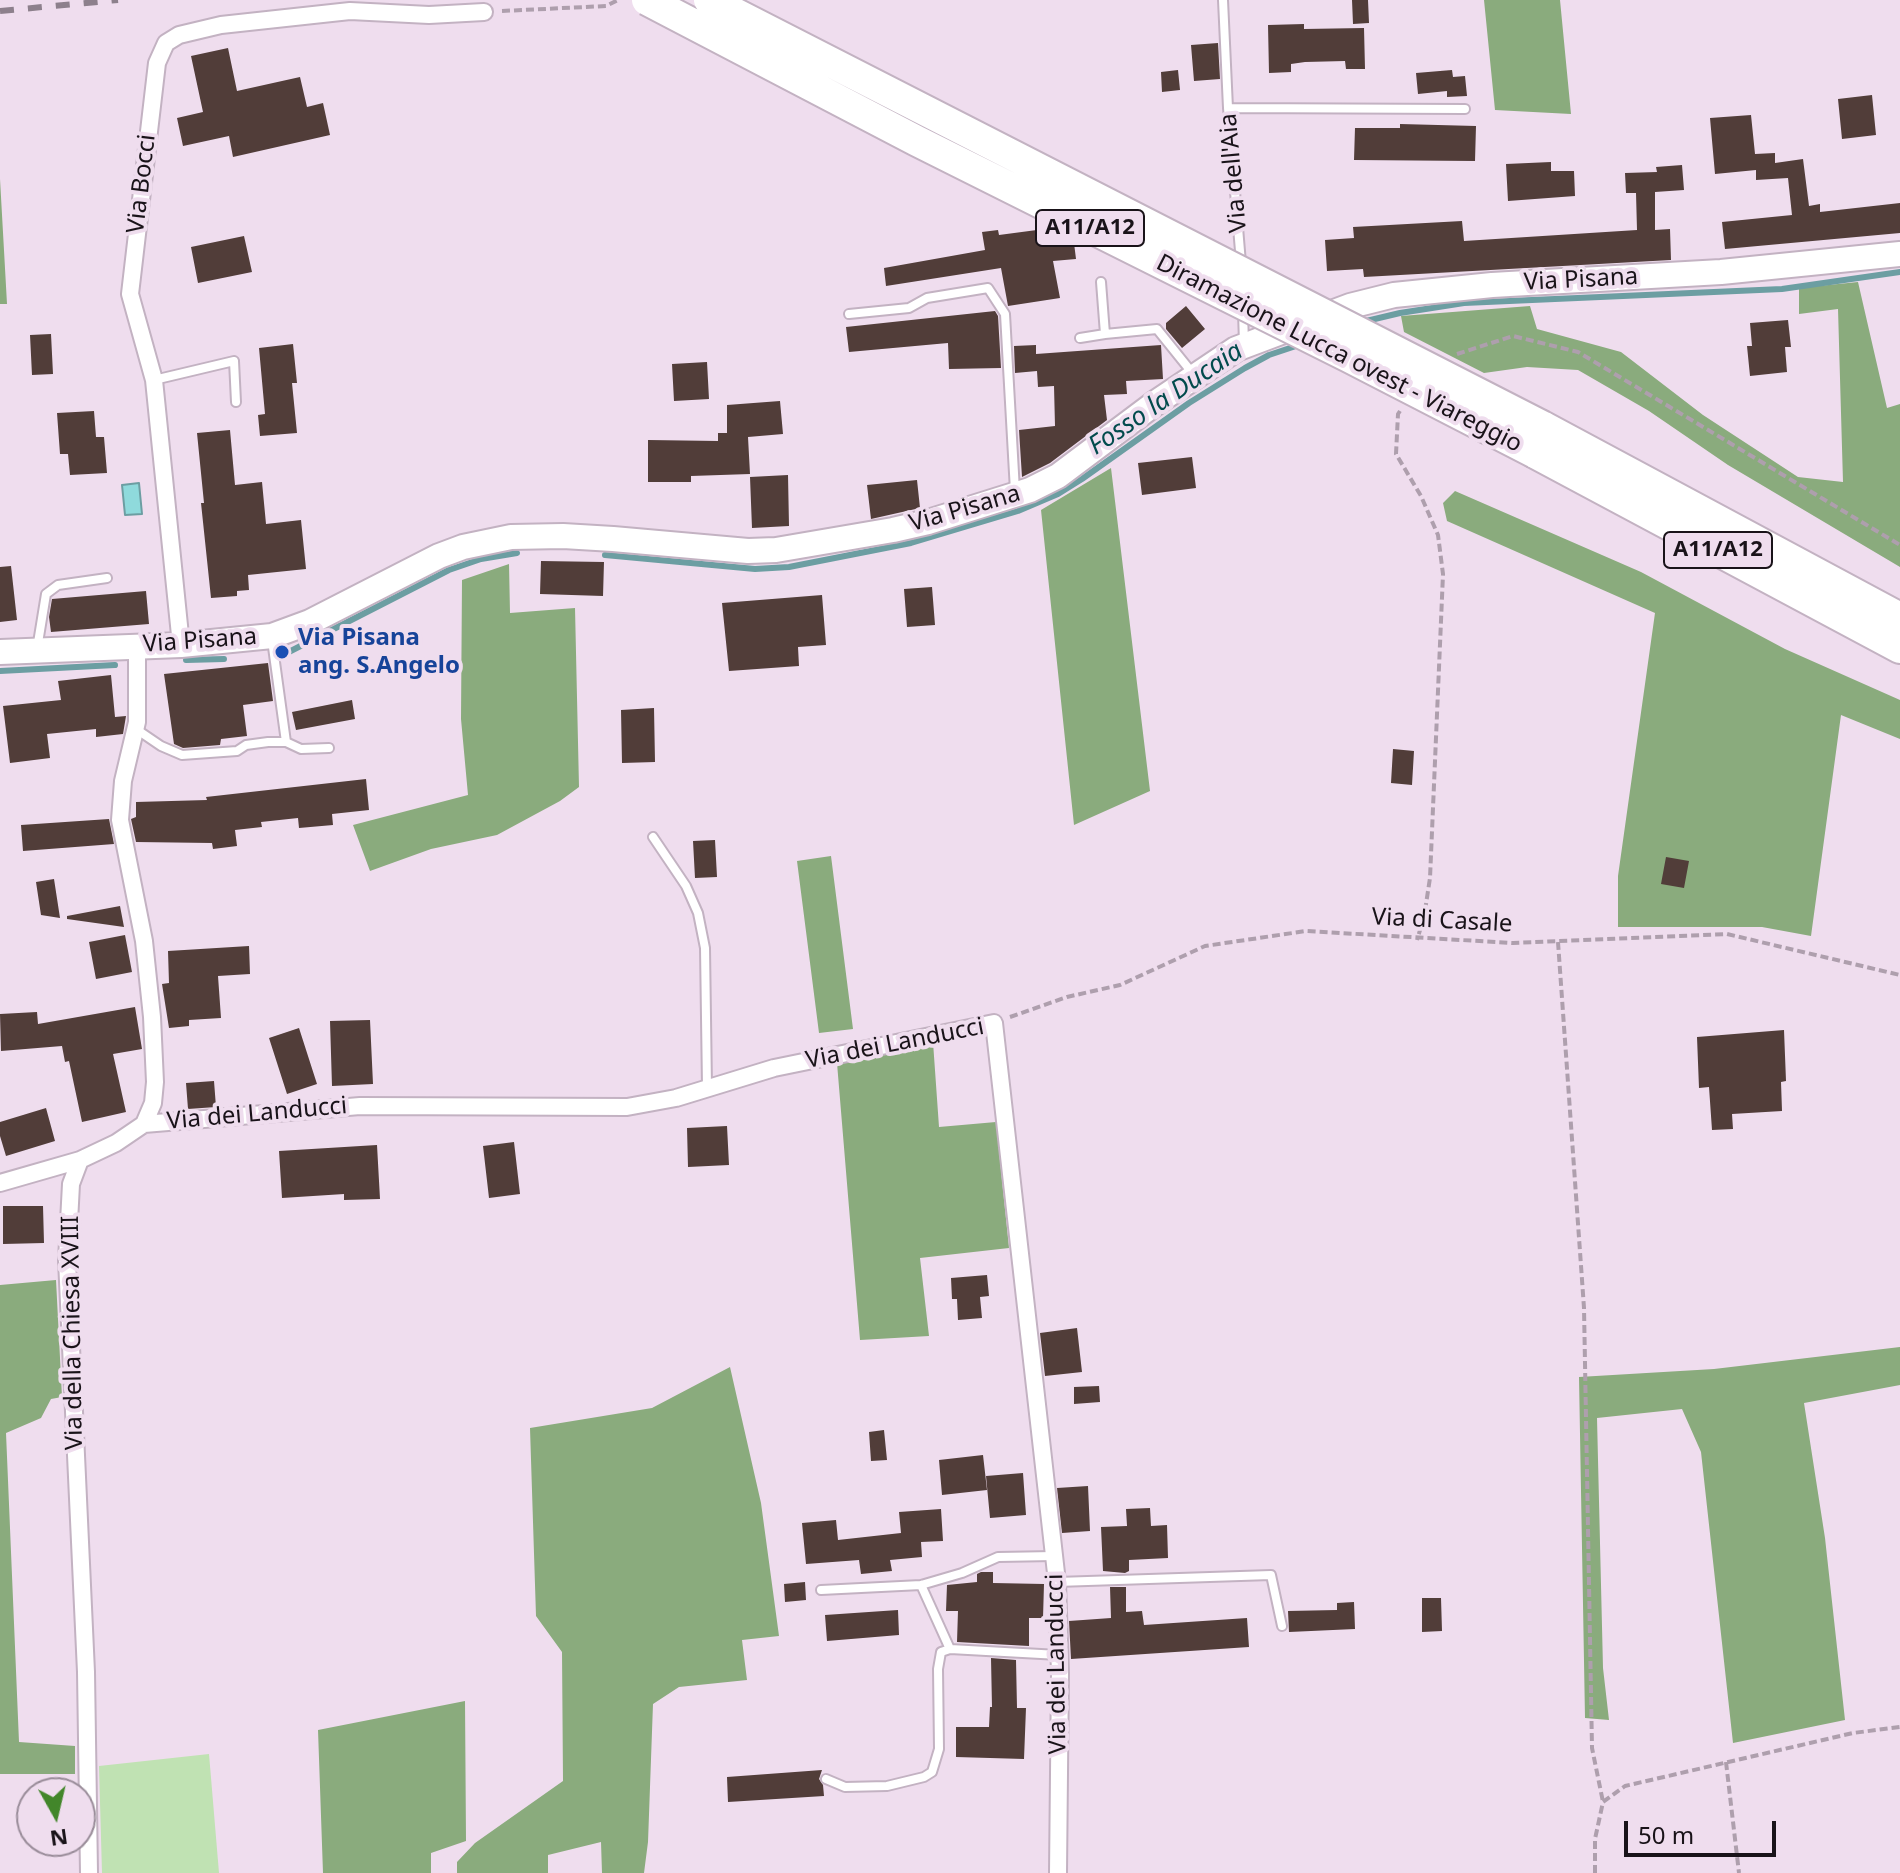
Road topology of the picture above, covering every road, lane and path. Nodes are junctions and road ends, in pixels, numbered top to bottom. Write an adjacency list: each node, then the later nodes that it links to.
1 (618, 0): 5 (path)
2 (647, 0): 21 (highway, Diramazione Lucca ovest - Viareggio / A11/A12, bridge)
3 (709, 0): 21 (highway, Diramazione Lucca ovest - Viareggio / A11/A12, bridge)
4 (1223, 0): 6 (lane, Via dell'Aia)
5 (484, 12): 18 (street, Via Bocci)
6 (1228, 108): 7 (lane); 10 (lane, Via dell'Aia)
7 (1465, 109)
8 (1900, 254): 15 (main road, Via Pisana)
9 (1101, 282): 13 (lane)
10 (1241, 283)
11 (1242, 298): 15 (lane)
12 (849, 314): 22 (lane)
13 (1105, 334): 14 (lane); 17 (lane)
14 (1080, 338)
15 (1244, 345): 17 (main road, Via Pisana)
16 (1456, 354): 23 (path)
17 (1194, 375): 22 (main road, Via Pisana)
18 (154, 380): 19 (lane); 27 (street, Via Bocci)
19 (236, 402)
20 (1407, 404): 36 (path)
21 (1538, 440): 25 (highway, Diramazione Lucca ovest - Viareggio / A11/A12); 29 (highway, Diramazione Lucca ovest - Viareggio / A11/A12)
22 (1015, 495): 26 (main road, Via Pisana)
23 (1900, 545)
24 (107, 578): 30 (lane)
25 (1900, 618)
26 (272, 636): 27 (main road, Via Pisana); 33 (lane)
27 (181, 645): 28 (main road, Via Pisana)
28 (137, 646): 30 (main road, Via Pisana); 32 (street)
29 (1900, 648)
30 (37, 650): 31 (main road, Via Pisana)
31 (0, 652)
32 (135, 729): 33 (lane); 41 (street)
33 (286, 742): 34 (lane)
34 (329, 748)
35 (653, 837): 40 (lane)
36 (1417, 940): 37 (path, Via di Casale); 39 (path, Via di Casale)
37 (1558, 941): 38 (path, Via di Casale); 54 (path)
38 (1900, 975)
39 (994, 1023): 40 (street, Via dei Landucci); 44 (street, Via dei Landucci)
40 (707, 1087): 41 (street, Via dei Landucci)
41 (144, 1124): 42 (street)
42 (80, 1160): 43 (street); 55 (street, Via della Chiesa XVIII)
43 (0, 1183)
44 (1054, 1556): 45 (street, Via dei Landucci); 46 (lane)
45 (1057, 1582): 48 (lane); 50 (street, Via dei Landucci)
46 (921, 1585): 47 (lane); 49 (lane)
47 (821, 1590)
48 (1282, 1626)
49 (950, 1649): 50 (lane); 53 (lane)
50 (1059, 1655): 56 (street, Via dei Landucci)
51 (1900, 1727): 52 (path)
52 (1726, 1762): 54 (path); 58 (path)
53 (826, 1779)
54 (1603, 1802): 57 (path)
55 (89, 1873)
56 (1058, 1873)
57 (1595, 1873)
58 (1739, 1873)

